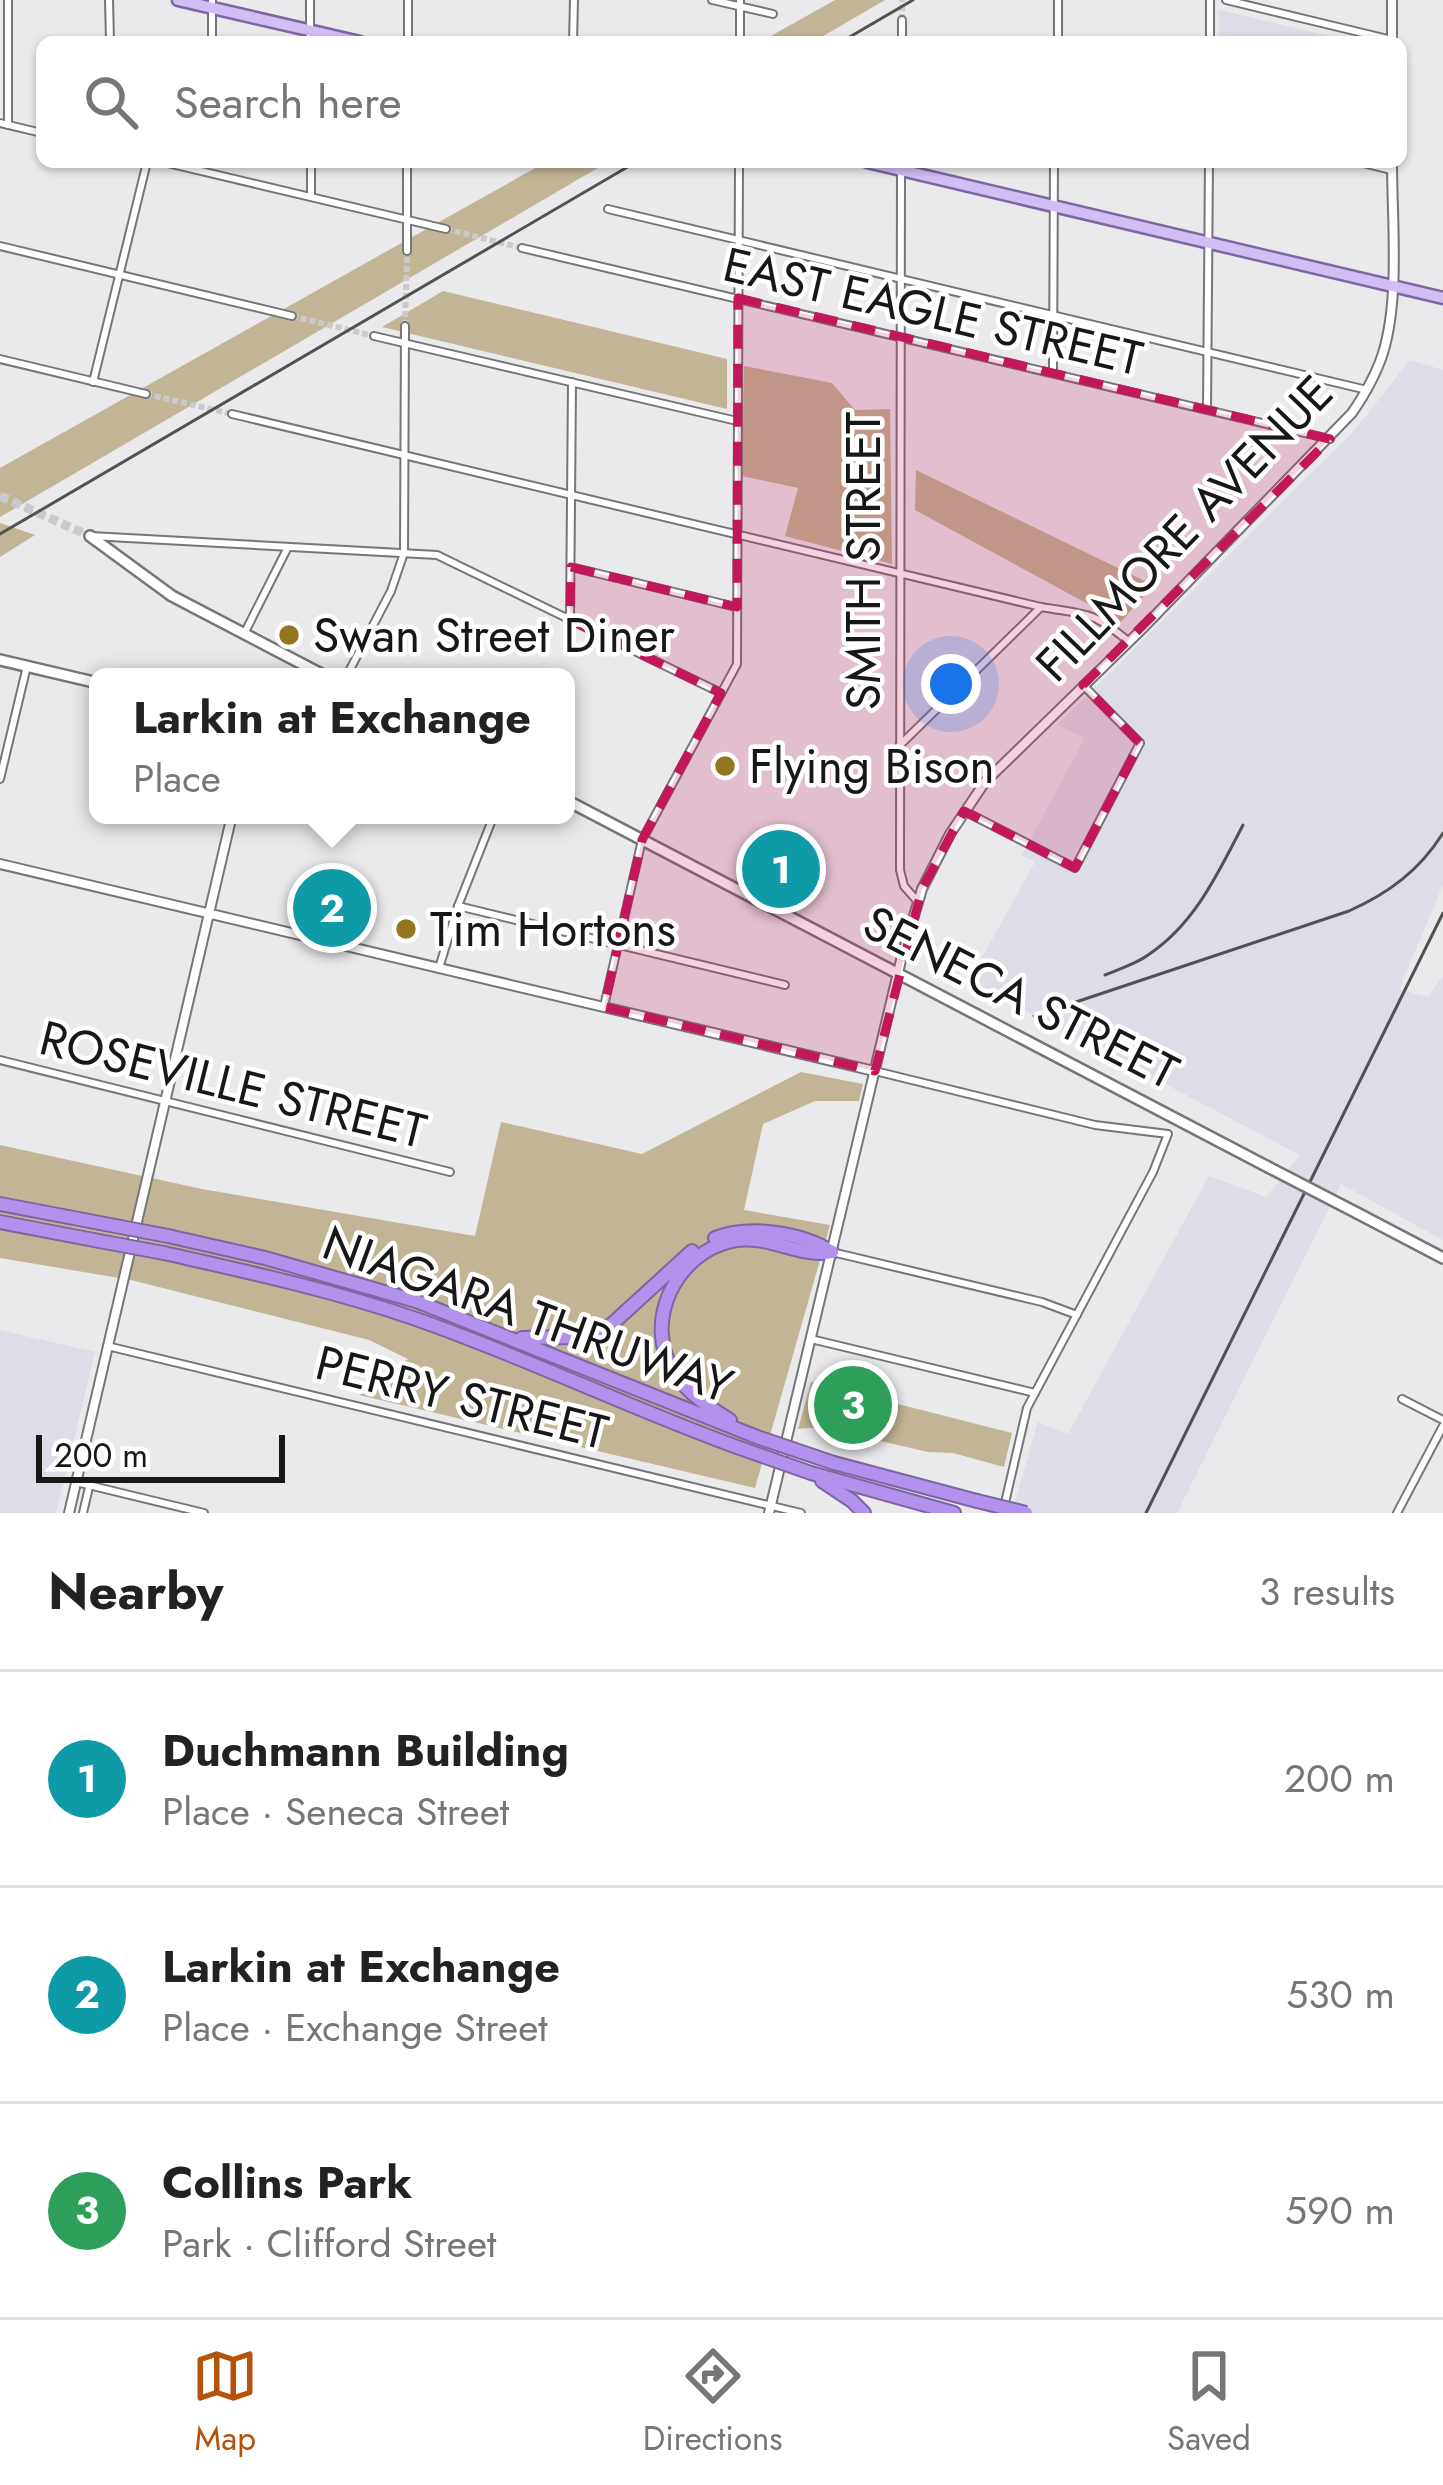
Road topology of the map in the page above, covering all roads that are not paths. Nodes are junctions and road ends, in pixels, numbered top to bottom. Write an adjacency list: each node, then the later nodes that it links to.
1 (8, 0): 27 (street)
2 (110, 0): 16 (street)
3 (178, 0): 13 (main road)
4 (310, 0): 18 (street)
5 (408, 0): 19 (street)
6 (574, 0): 20 (street)
7 (712, 0): 12 (street)
8 (1058, 0): 23 (street)
9 (1210, 0): 24 (street)
10 (1226, 0): 25 (street)
11 (1392, 0): 26 (street)
12 (740, 3): 14 (street); 21 (street)
13 (212, 4): 17 (street); 18 (main road)
14 (773, 14)
15 (902, 20): 22 (street)
16 (110, 36)
17 (212, 36)
18 (310, 36)
19 (408, 36)
20 (573, 36)
21 (740, 36)
22 (902, 36)
23 (1058, 36)
24 (1210, 36)
25 (1372, 36)
26 (1392, 36)
27 (4, 124): 28 (street)
28 (36, 132)
29 (146, 168): 51 (street)
30 (188, 168): 40 (street)
31 (212, 168): 40 (street)
32 (311, 168): 41 (street)
33 (407, 168): 44 (street)
34 (739, 168): 46 (street)
35 (901, 168): 52 (street, SMITH STREET)
36 (909, 168): 42 (main road)
37 (1054, 168): 42 (street)
38 (1209, 168): 47 (street)
39 (1392, 168): 53 (street, FILLMORE AVENUE)
40 (213, 174): 41 (street)
41 (311, 197): 44 (street)
42 (1055, 206): 47 (main road); 56 (street)
43 (608, 209): 46 (street)
44 (407, 220): 45 (street); 50 (street)
45 (446, 229)
46 (738, 240): 52 (street); 54 (street)
47 (1208, 243): 53 (main road); 62 (street)
48 (0, 246): 51 (street)
49 (522, 248): 54 (street, EAST EAGLE STREET)
50 (406, 251)
51 (120, 274): 57 (street); 65 (street)
52 (900, 279): 56 (street); 60 (street, SMITH STREET)
53 (1392, 286): 55 (main road); 67 (street, FILLMORE AVENUE)
54 (738, 298): 60 (street, EAST EAGLE STREET); 71 (street)
55 (1443, 298)
56 (1054, 315): 62 (street); 64 (street)
57 (292, 316)
58 (405, 326): 61 (street)
59 (374, 336): 61 (street)
60 (900, 336): 64 (street, EAST EAGLE STREET); 80 (street, SMITH STREET)
61 (405, 344): 66 (street); 73 (street)
62 (1208, 352): 67 (street); 69 (street)
63 (0, 359): 65 (street)
64 (1053, 372): 69 (street, EAST EAGLE STREET)
65 (93, 382): 68 (street)
66 (572, 382): 71 (street); 74 (street)
67 (1367, 390): 72 (street, FILLMORE AVENUE)
68 (146, 394)
69 (1207, 409): 72 (street, EAST EAGLE STREET)
70 (232, 414): 73 (street)
71 (737, 421): 75 (street)
72 (1330, 439): 85 (street, FILLMORE AVENUE)
73 (405, 455): 74 (street); 78 (street)
74 (572, 495): 75 (street); 79 (street)
75 (738, 533): 80 (street); 81 (street)
76 (90, 536): 77 (street); 84 (main road)
77 (288, 547): 78 (street); 84 (street)
78 (404, 553): 83 (street); 89 (street)
79 (571, 567): 81 (street); 83 (street)
80 (899, 574): 82 (street); 93 (street, SMITH STREET)
81 (737, 607): 92 (street)
82 (1041, 607): 85 (street); 93 (street)
83 (570, 620): 92 (street)
84 (244, 636): 88 (main road)
85 (1128, 641): 91 (street, FILLMORE AVENUE)
86 (0, 660): 87 (main road)
87 (27, 666): 90 (main road); 94 (street)
88 (309, 668)
89 (351, 668)
90 (89, 681)
91 (1083, 685): 96 (street, FILLMORE AVENUE); 96 (street)
92 (721, 693): 99 (street)
93 (899, 746): 101 (street, SMITH STREET)
94 (0, 779)
95 (575, 805): 99 (main road, SENECA STREET)
96 (964, 812): 101 (street, FILLMORE AVENUE)
97 (230, 824): 103 (street)
98 (490, 824): 102 (street)
99 (642, 840): 104 (street); 106 (main road, SENECA STREET)
100 (0, 864): 103 (street)
101 (918, 902): 106 (street)
102 (458, 906): 104 (street); 105 (street)
103 (209, 913): 105 (street); 111 (street)
104 (618, 946): 107 (street); 108 (street)
105 (439, 968): 108 (street)
106 (898, 974): 110 (street); 116 (main road, SENECA STREET, bridge)
107 (785, 985)
108 (604, 1007): 110 (street)
109 (0, 1060): 111 (street, ROSEVILLE STREET)
110 (874, 1071): 115 (street); 117 (street)
111 (164, 1100): 112 (street, ROSEVILLE STREET); 120 (street)
112 (450, 1172)
113 (0, 1204): 118 (highway, NIAGARA THRUWAY, bridge)
114 (0, 1222): 125 (highway, NIAGARA THRUWAY, bridge)
115 (832, 1252): 117 (street); 118 (highway); 119 (street); 124 (highway)
116 (1443, 1258)
117 (1077, 1315): 121 (street)
118 (514, 1338): 124 (highway, NIAGARA THRUWAY)
119 (811, 1339): 121 (street); 128 (street)
120 (107, 1346): 126 (street); 128 (street, PERRY STREET)
121 (1035, 1393): 135 (street)
122 (1402, 1399): 123 (street)
123 (1443, 1423): 137 (street)
124 (749, 1433): 136 (highway, NIAGARA THRUWAY, bridge)
125 (825, 1481): 133 (highway); 134 (highway)
126 (76, 1482): 127 (street); 129 (street)
127 (89, 1486): 130 (street); 131 (street)
128 (770, 1509): 132 (street, PERRY STREET)
129 (69, 1513)
130 (83, 1513)
131 (204, 1513)
132 (801, 1513)
133 (864, 1513)
134 (953, 1513)
135 (1002, 1513)
136 (1026, 1513)
137 (1397, 1513)

